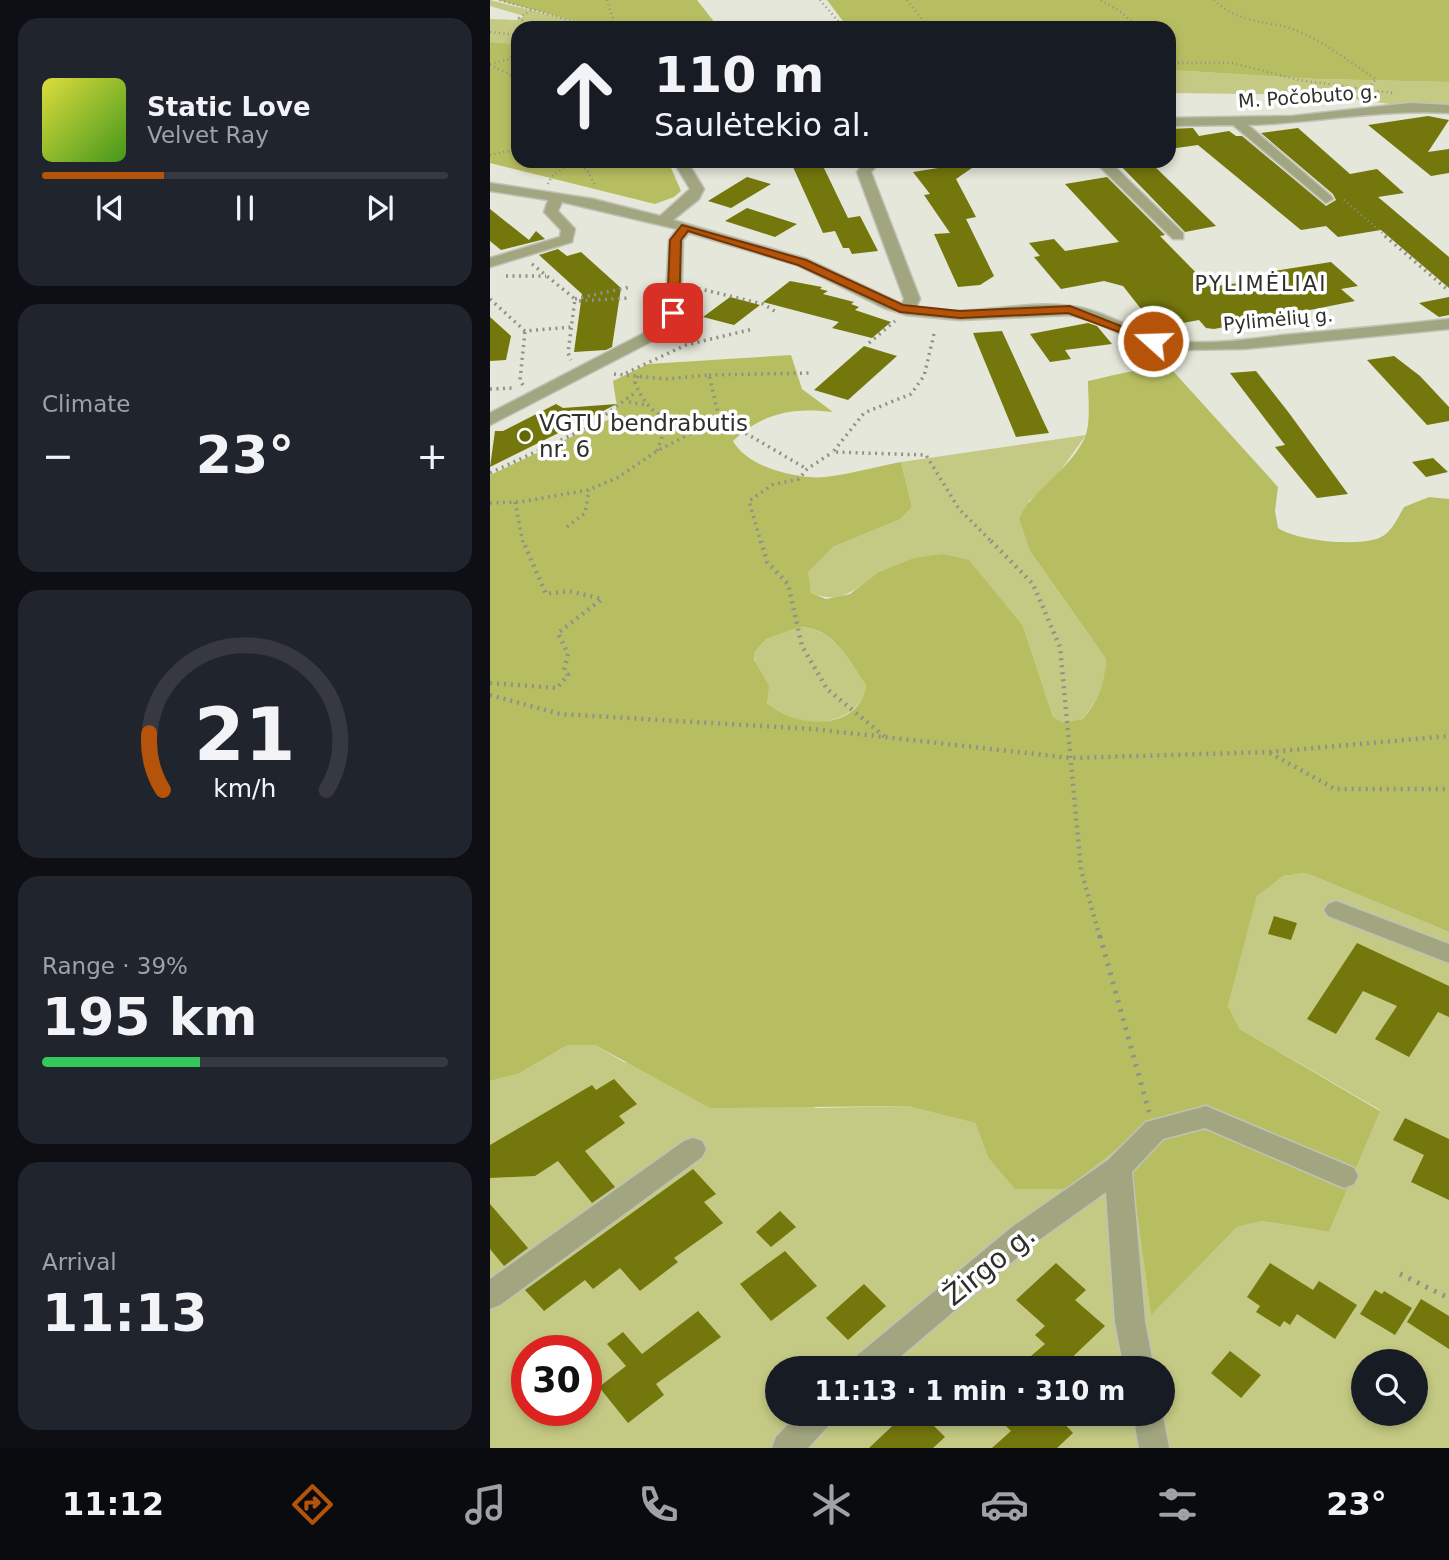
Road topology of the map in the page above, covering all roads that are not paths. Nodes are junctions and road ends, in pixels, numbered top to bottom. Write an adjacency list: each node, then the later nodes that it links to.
1 (1449, 109): 2 (street, M. Počobuto g.)
2 (1236, 121): 3 (street, M. Počobuto g.); 9 (street)
3 (1176, 122)
4 (684, 168): 10 (street)
5 (865, 168): 14 (street)
6 (1108, 168): 12 (street)
7 (490, 187): 8 (street, Pylimėlių g.)
8 (561, 197): 10 (street, Pylimėlių g.); 13 (street)
9 (1334, 198)
10 (663, 220): 11 (street, Pylimėlių g.)
11 (686, 227): 14 (street, Pylimėlių g.); 16 (street)
12 (1178, 236)
13 (490, 263)
14 (907, 310): 15 (street, Pylimėlių g.)
15 (1449, 324)
16 (490, 420)
17 (1336, 910): 18 (street)
18 (1449, 954)
19 (692, 1149): 22 (street)
20 (1118, 1168): 21 (street, Žirgo g.); 23 (street, Žirgo g.); 24 (street)
21 (1344, 1176)
22 (490, 1296)
23 (878, 1356)
24 (1137, 1356)
25 (808, 1426): 27 (street)
26 (1150, 1426): 28 (street)
27 (787, 1448)
28 (1154, 1448)

